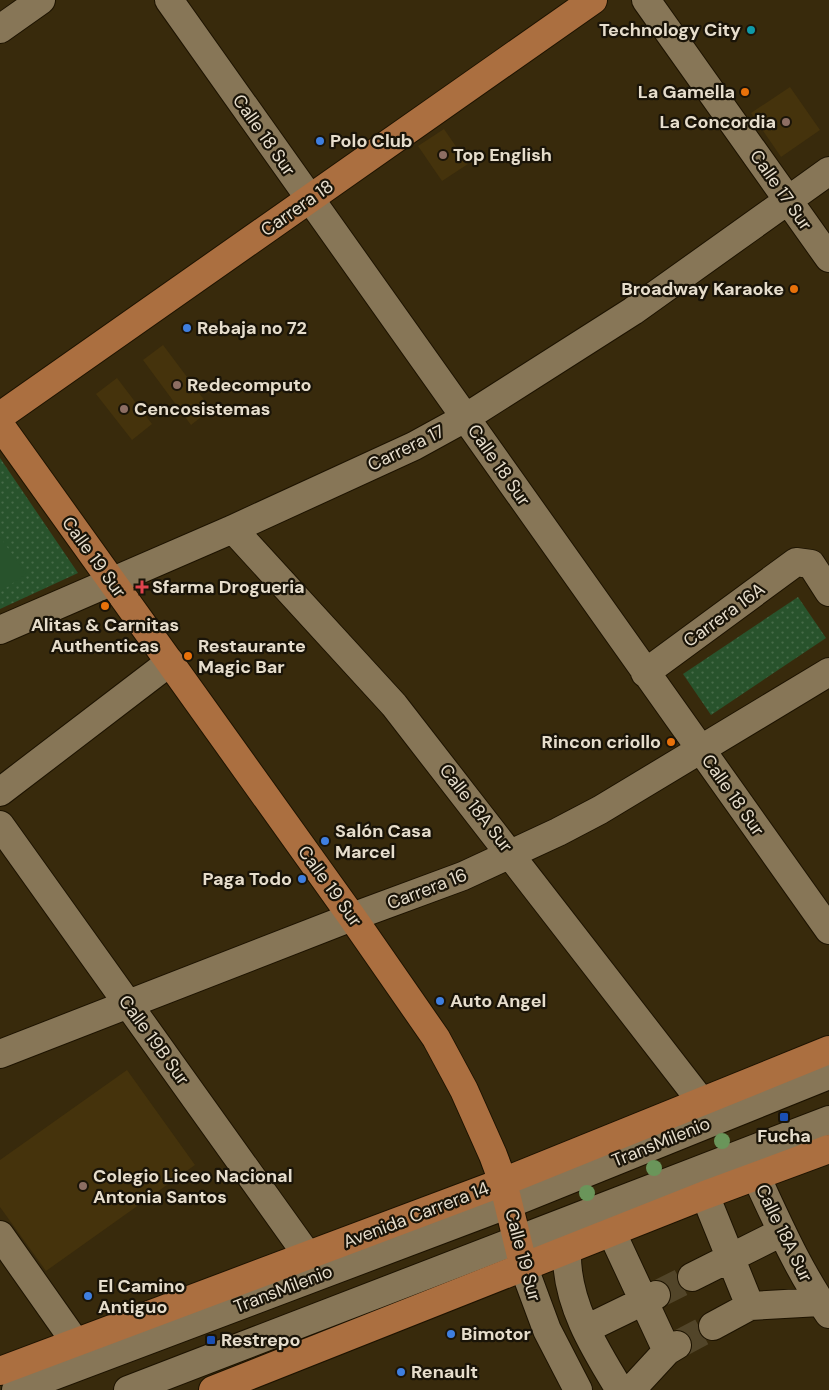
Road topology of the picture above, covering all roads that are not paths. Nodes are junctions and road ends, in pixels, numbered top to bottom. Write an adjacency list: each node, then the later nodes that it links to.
1 (41, 0): 5 (street)
2 (169, 0): 7 (street, Calle 18 Sur)
3 (593, 0): 7 (main road, Carrera 18)
4 (646, 0): 8 (street, Calle 17 Sur)
5 (0, 29)
6 (829, 172): 8 (street, Carrera 17)
7 (310, 199): 10 (main road, Carrera 18); 11 (street, Calle 18 Sur)
8 (788, 200): 9 (street, Calle 17 Sur); 11 (street, Carrera 17)
9 (829, 258)
10 (0, 416)
11 (465, 418): 13 (street, Carrera 17); 19 (street, Calle 18 Sur)
12 (0, 425): 14 (main road, Calle 19 Sur)
13 (234, 529): 14 (street, Carrera 17); 23 (street, Calle 18A Sur)
14 (112, 581): 16 (street, Carrera 17); 17 (main road, Calle 19 Sur)
15 (829, 592): 19 (street, Carrera 16A)
16 (0, 630)
17 (170, 662): 21 (street); 24 (main road, Calle 19 Sur)
18 (829, 672): 20 (street, Carrera 16)
19 (646, 673): 20 (street, Calle 18 Sur)
20 (700, 749): 23 (street, Carrera 16); 25 (street, Calle 18 Sur)
21 (0, 792)
22 (0, 825): 26 (street, Calle 19B Sur)
23 (512, 854): 24 (street, Carrera 16); 30 (street, Calle 18A Sur)
24 (352, 917): 26 (street, Carrera 16); 34 (main road, Calle 19 Sur)
25 (829, 930)
26 (129, 1005): 28 (street, Carrera 16); 41 (street, Calle 19B Sur)
27 (829, 1050): 30 (main road, Avenida Carrera 14)
28 (0, 1054)
29 (829, 1075): 34 (street, TransMilenio)
30 (701, 1101): 34 (main road, Avenida Carrera 14)
31 (829, 1120): 39 (street)
32 (829, 1149): 33 (main road)
33 (756, 1176): 35 (main road); 37 (street, Calle 18A Sur)
34 (506, 1193): 39 (main road, Calle 19 Sur); 41 (main road, Avenida Carrera 14); 52 (street, TransMilenio)
35 (705, 1195): 36 (main road); 42 (street)
36 (612, 1232): 40 (main road); 45 (street)
37 (782, 1232): 42 (street); 47 (street, Calle 18A Sur)
38 (0, 1235): 50 (street)
39 (518, 1241): 43 (main road, Calle 19 Sur); 53 (street)
40 (567, 1250): 43 (main road); 49 (street, Calle 19 Sur)
41 (308, 1256): 50 (main road, Avenida Carrera 14)
42 (730, 1258): 44 (street); 46 (street)
43 (524, 1268): 54 (main road); 55 (street, Calle 19 Sur)
44 (692, 1277)
45 (649, 1298): 49 (street); 57 (street)
46 (750, 1306): 47 (street); 48 (street)
47 (824, 1308)
48 (713, 1326)
49 (586, 1329): 56 (street, Calle 19 Sur)
50 (76, 1343): 51 (main road, Avenida Carrera 14)
51 (0, 1371)
52 (16, 1390)
53 (128, 1390)
54 (213, 1390)
55 (578, 1390)
56 (620, 1390)
57 (631, 1390)

